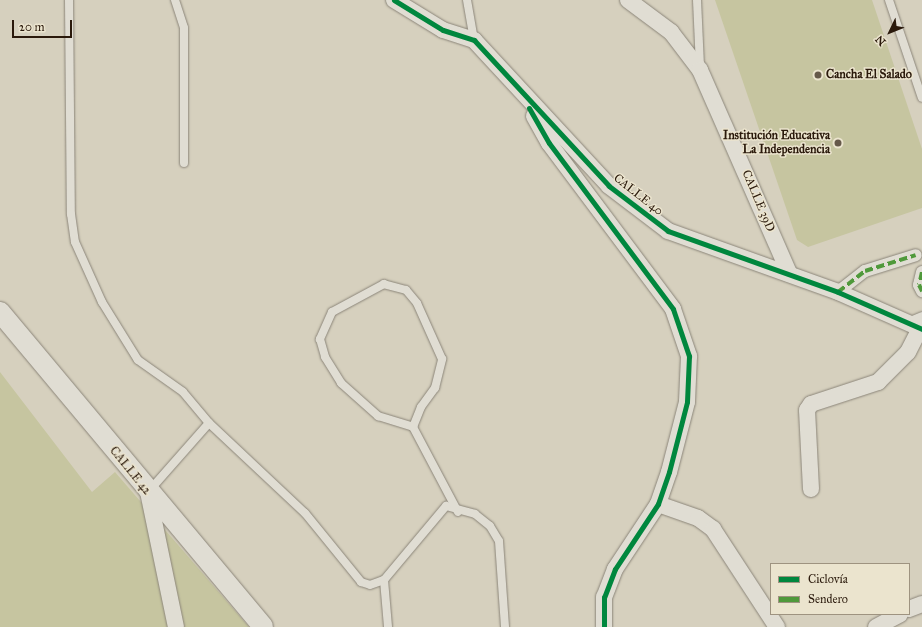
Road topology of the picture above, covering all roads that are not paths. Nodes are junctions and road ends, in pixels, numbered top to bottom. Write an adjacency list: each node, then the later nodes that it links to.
1 (69, 0): 20 (lane)
2 (175, 0): 12 (lane)
3 (394, 0): 8 (street)
4 (467, 0): 8 (lane)
5 (628, 0): 9 (street, CALLE 39D)
6 (697, 0): 9 (lane)
7 (889, 0): 11 (lane)
8 (474, 40): 10 (street, CALLE 40)
9 (700, 70): 15 (street, CALLE 39D)
10 (522, 94): 15 (street, CALLE 40); 24 (street)
11 (922, 98)
12 (184, 163)
13 (916, 255): 16 (street)
14 (922, 272): 17 (street)
15 (789, 273): 16 (street, CALLE 40)
16 (838, 292): 19 (street, CALLE 40)
17 (922, 292)
18 (0, 312): 23 (street, CALLE 42)
19 (918, 324): 22 (street)
20 (209, 422): 23 (lane); 26 (lane)
21 (414, 427): 21 (lane); 25 (lane)
22 (811, 489)
23 (148, 492): 30 (street); 31 (street, CALLE 42)
24 (658, 504): 34 (street); 35 (street)
25 (458, 512): 26 (lane); 33 (lane)
26 (384, 580): 32 (lane)
27 (922, 604): 28 (street)
28 (910, 609)
29 (898, 615): 36 (street)
30 (176, 627)
31 (263, 627)
32 (388, 627)
33 (505, 627)
34 (604, 627)
35 (777, 627)
36 (876, 627)

